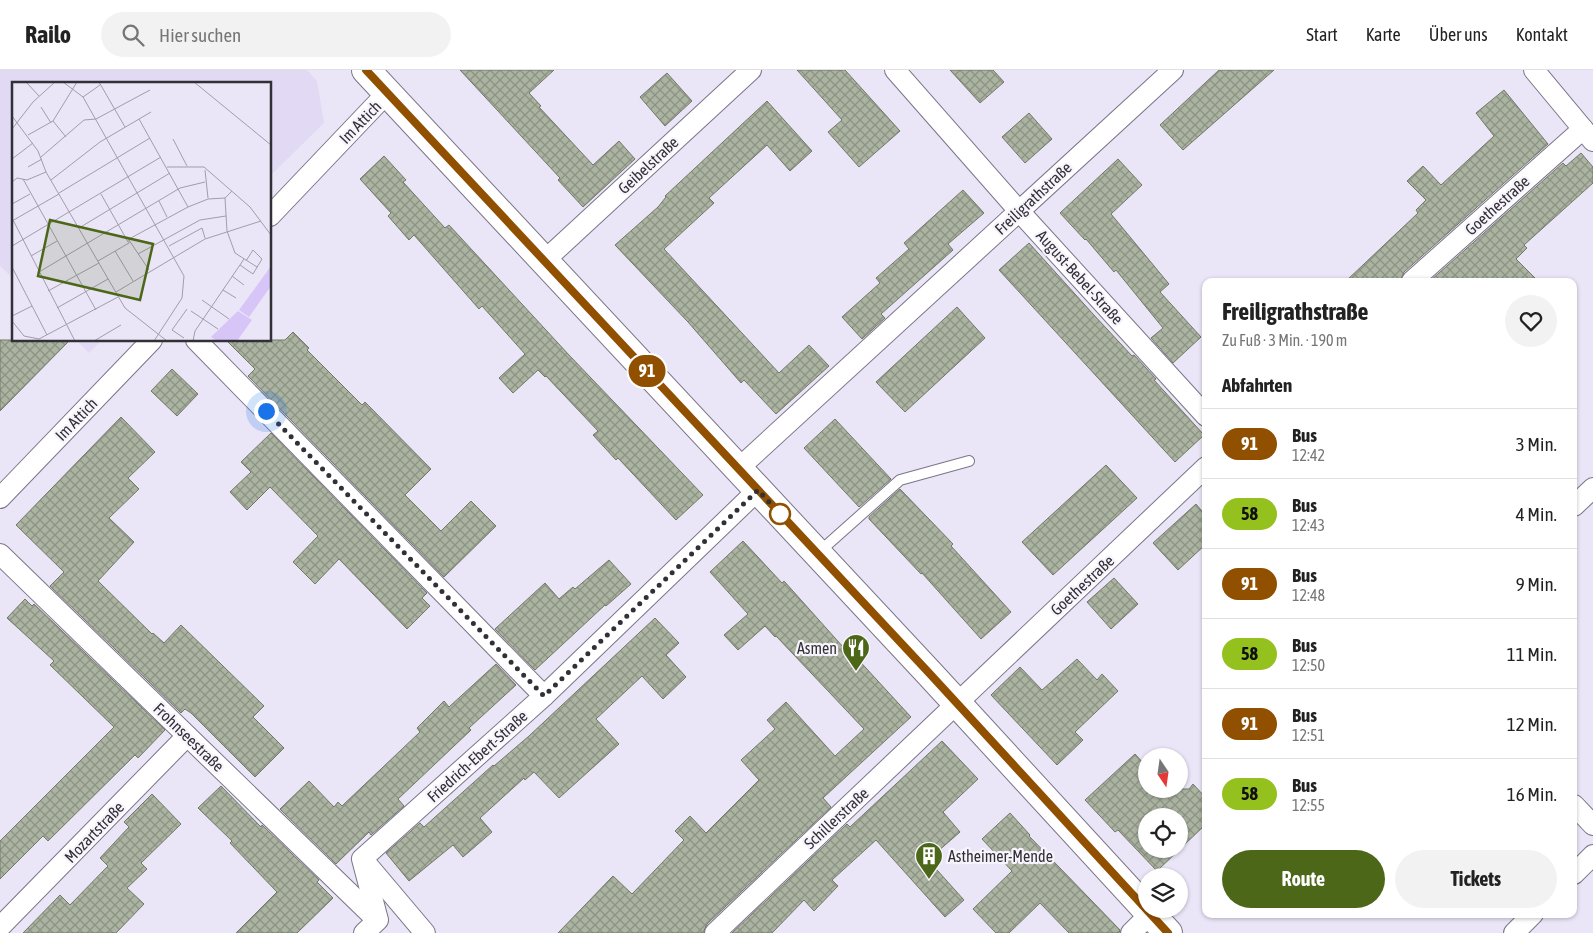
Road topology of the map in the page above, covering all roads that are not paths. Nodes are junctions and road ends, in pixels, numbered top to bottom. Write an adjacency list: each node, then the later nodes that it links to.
1 (366, 70): 6 (main road)
2 (751, 70): 10 (street, Geibelstraße)
3 (894, 70): 8 (street, August-Bebel-Straße)
4 (1173, 70): 8 (street, Freiligrathstraße)
5 (1534, 70): 7 (street)
6 (387, 94): 9 (street, Im Attich); 10 (main road)
7 (1588, 135): 11 (street, Goethestraße)
8 (1019, 211): 14 (street, August-Bebel-Straße); 16 (street, Freiligrathstraße)
9 (271, 215)
10 (544, 261): 16 (main road)
11 (1416, 278)
12 (151, 341): 20 (street, Im Attich)
13 (197, 341): 24 (street)
14 (1202, 412)
15 (968, 461): 23 (lane)
16 (738, 468): 19 (main road)
17 (1202, 471): 25 (street, Goethestraße)
18 (1593, 488): 21 (street)
19 (758, 490): 23 (main road); 24 (street, Friedrich-Ebert-Straße)
20 (0, 498)
21 (1577, 503)
22 (0, 554): 26 (street, Frohnseestraße)
23 (818, 554): 25 (main road)
24 (544, 696): 30 (street, Friedrich-Ebert-Straße)
25 (957, 703): 33 (main road); 37 (street, Schillerstraße)
26 (187, 736): 34 (street, Frohnseestraße); 35 (street, Mozartstraße)
27 (1577, 808): 28 (street)
28 (1593, 825)
29 (1593, 855): 31 (street)
30 (362, 858): 34 (street); 36 (street)
31 (1577, 871)
32 (1529, 918): 39 (street)
33 (1159, 924): 38 (street)
34 (371, 926)
35 (0, 927)
36 (425, 933)
37 (715, 933)
38 (1131, 933)
39 (1514, 933)

